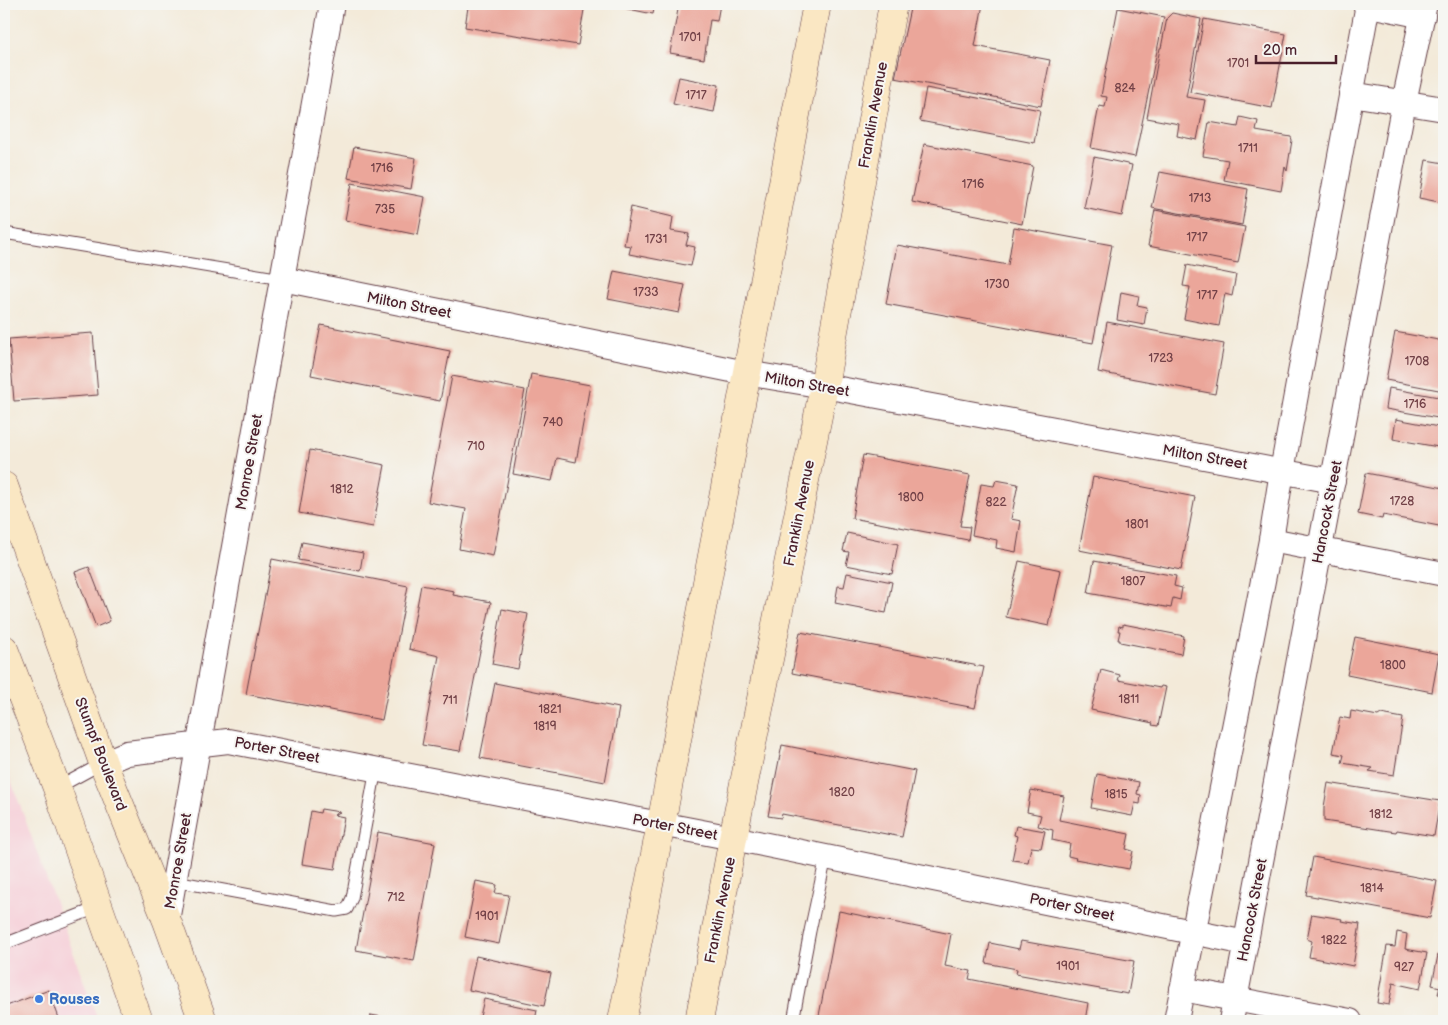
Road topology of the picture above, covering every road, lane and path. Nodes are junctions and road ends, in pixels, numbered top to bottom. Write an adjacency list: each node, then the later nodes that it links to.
1 (332, 4): 10 (street, Monroe Street)
2 (816, 4): 11 (main road)
3 (893, 4): 12 (main road, Franklin Avenue)
4 (1367, 4): 5 (street); 6 (street)
5 (1424, 10): 7 (street, Hancock Street)
6 (1351, 94): 7 (street); 13 (street)
7 (1404, 102): 8 (street); 14 (street, Hancock Street)
8 (1444, 109)
9 (4, 233): 10 (lane)
10 (282, 279): 11 (street, Milton Street); 20 (street, Monroe Street)
11 (746, 373): 12 (street, Milton Street); 24 (main road)
12 (824, 386): 13 (street, Milton Street); 25 (main road, Franklin Avenue)
13 (1282, 471): 14 (street, Milton Street); 16 (street)
14 (1333, 481): 17 (street, Hancock Street)
15 (4, 486): 21 (main road, Stumpf Boulevard)
16 (1271, 540): 17 (street); 30 (street)
17 (1320, 550): 18 (street); 31 (street, Hancock Street)
18 (1444, 574)
19 (4, 649): 23 (main road)
20 (200, 743): 21 (street, Porter Street); 22 (street, Porter Street); 27 (street, Monroe Street)
21 (103, 763): 23 (lane); 29 (main road, Stumpf Boulevard)
22 (376, 769): 24 (street, Porter Street); 27 (lane)
23 (57, 788): 28 (main road)
24 (661, 824): 25 (street, Porter Street); 37 (main road)
25 (733, 838): 26 (street, Porter Street); 38 (main road, Franklin Avenue)
26 (826, 857): 30 (street, Porter Street); 39 (lane)
27 (175, 881): 29 (street, Monroe Street)
28 (99, 907): 32 (lane); 35 (main road)
29 (168, 921): 36 (main road, Stumpf Boulevard)
30 (1193, 932): 31 (street, Porter Street); 33 (street)
31 (1246, 943): 34 (street, Hancock Street)
32 (4, 944)
33 (1182, 990): 34 (street); 40 (street)
34 (1233, 1010): 41 (street)
35 (139, 1021)
36 (203, 1021)
37 (622, 1021)
38 (698, 1021)
39 (793, 1021)
40 (1176, 1021)
41 (1350, 1021)

